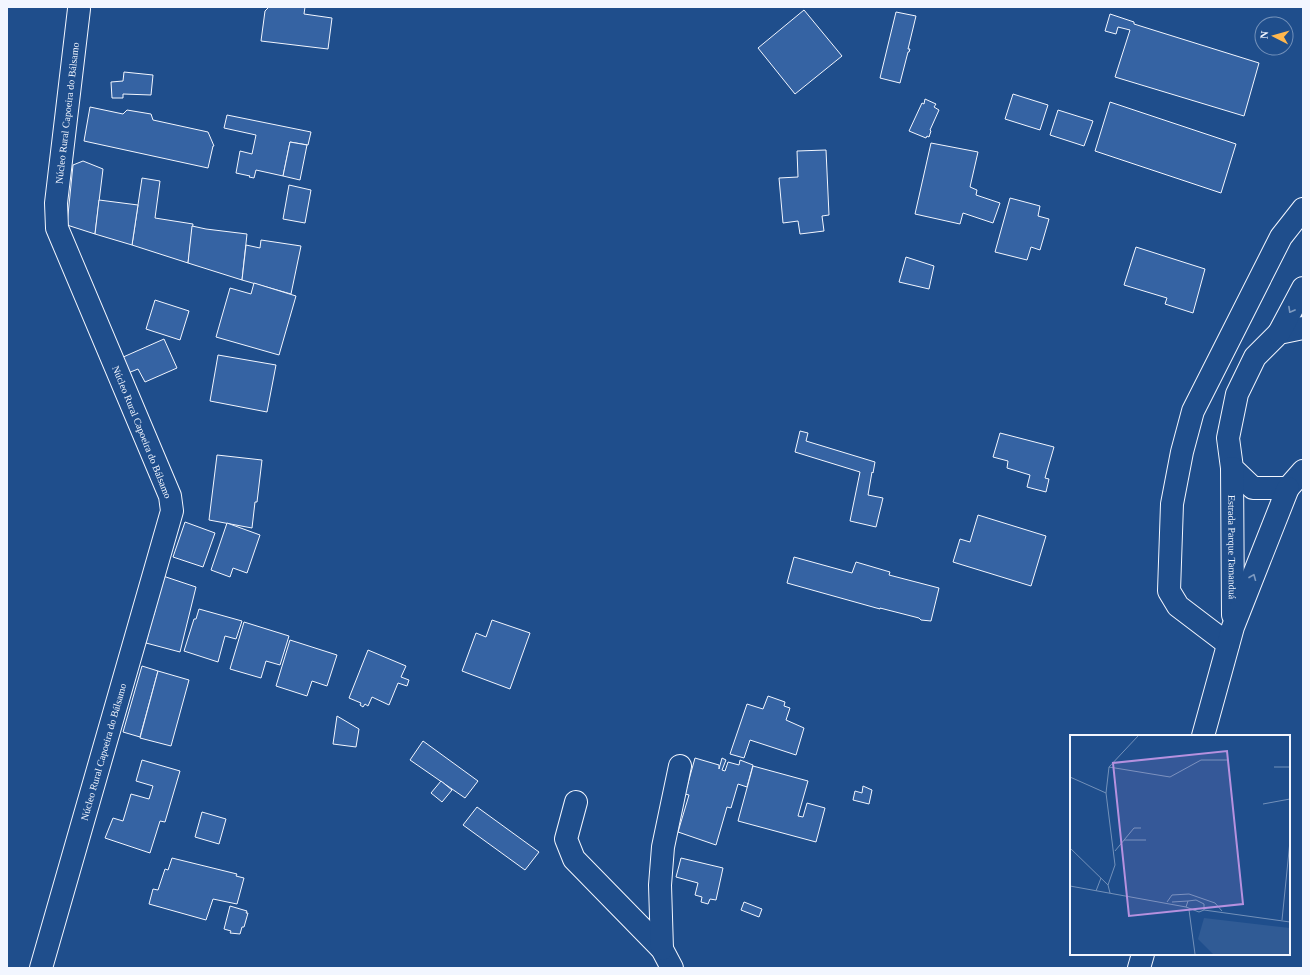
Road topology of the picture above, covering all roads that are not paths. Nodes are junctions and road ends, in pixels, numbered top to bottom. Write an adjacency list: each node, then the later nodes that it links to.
1 (79, 9): 15 (street, Núcleo Rural Capoeira do Bálsamo)
2 (1303, 209): 9 (street)
3 (1303, 288): 5 (street, one-way to 5)
4 (1303, 328): 5 (street)
5 (1279, 332): 6 (street, Estrada Parque Tamanduá)
6 (1232, 468): 8 (street); 9 (street, Estrada Parque Tamanduá)
7 (1303, 471): 8 (street, Estrada Parque Tamanduá)
8 (1288, 488): 9 (street, Estrada Parque Tamanduá, one-way to 8)
9 (1231, 635): 10 (street, Estrada Parque Tamanduá)
10 (1203, 735)
11 (680, 766): 14 (street)
12 (576, 802): 14 (street)
13 (1143, 955): 16 (street)
14 (667, 959)
15 (41, 968)
16 (1139, 968)

